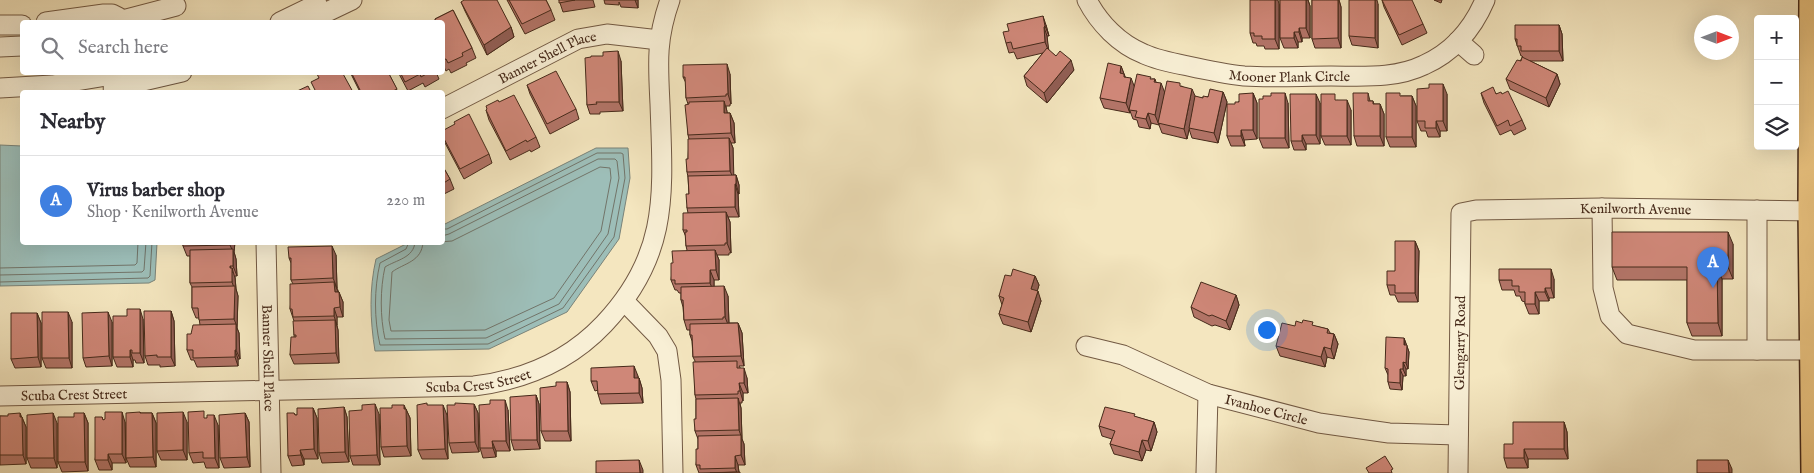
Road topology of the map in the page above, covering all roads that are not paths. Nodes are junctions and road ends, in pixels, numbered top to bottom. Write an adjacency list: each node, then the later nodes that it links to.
1 (325, 0): 11 (street)
2 (352, 0): 12 (street)
3 (1087, 0): 16 (street, Mooner Plank Circle)
4 (1485, 0): 16 (street, Mooner Plank Circle)
5 (1812, 0): 29 (main road)
6 (669, 2): 15 (street, Scuba Crest Street)
7 (176, 6): 10 (street)
8 (60, 20): 9 (street)
9 (119, 20)
10 (126, 20)
11 (284, 20)
12 (310, 20)
13 (20, 25): 14 (street)
14 (0, 26)
15 (659, 40): 26 (street, Banner Shell Place); 32 (street, Scuba Crest Street)
16 (1458, 41): 19 (street)
17 (20, 46): 18 (street)
18 (0, 47)
19 (1474, 55)
20 (112, 75): 22 (street)
21 (169, 75): 23 (street)
22 (0, 88)
23 (99, 90)
24 (20, 99): 25 (street)
25 (0, 100)
26 (445, 107)
27 (1602, 208): 28 (street, Kenilworth Avenue); 30 (street, Kenilworth Avenue); 34 (street)
28 (1757, 210): 29 (street, Kenilworth Avenue); 34 (street)
29 (1813, 211): 35 (main road)
30 (1461, 213): 39 (street, Glengarry Road)
31 (266, 245): 36 (street, Banner Shell Place)
32 (625, 302): 36 (street, Scuba Crest Street); 42 (street)
33 (1086, 346): 37 (street, Ivanhoe Circle)
34 (1757, 350): 35 (street)
35 (1813, 350): 40 (main road)
36 (268, 392): 38 (street, Scuba Crest Street); 41 (street, Banner Shell Place)
37 (1208, 394): 39 (street, Ivanhoe Circle); 43 (street)
38 (0, 396)
39 (1458, 435): 44 (street, Glengarry Road)
40 (1814, 472)
41 (271, 473)
42 (673, 473)
43 (1206, 473)
44 (1458, 473)

